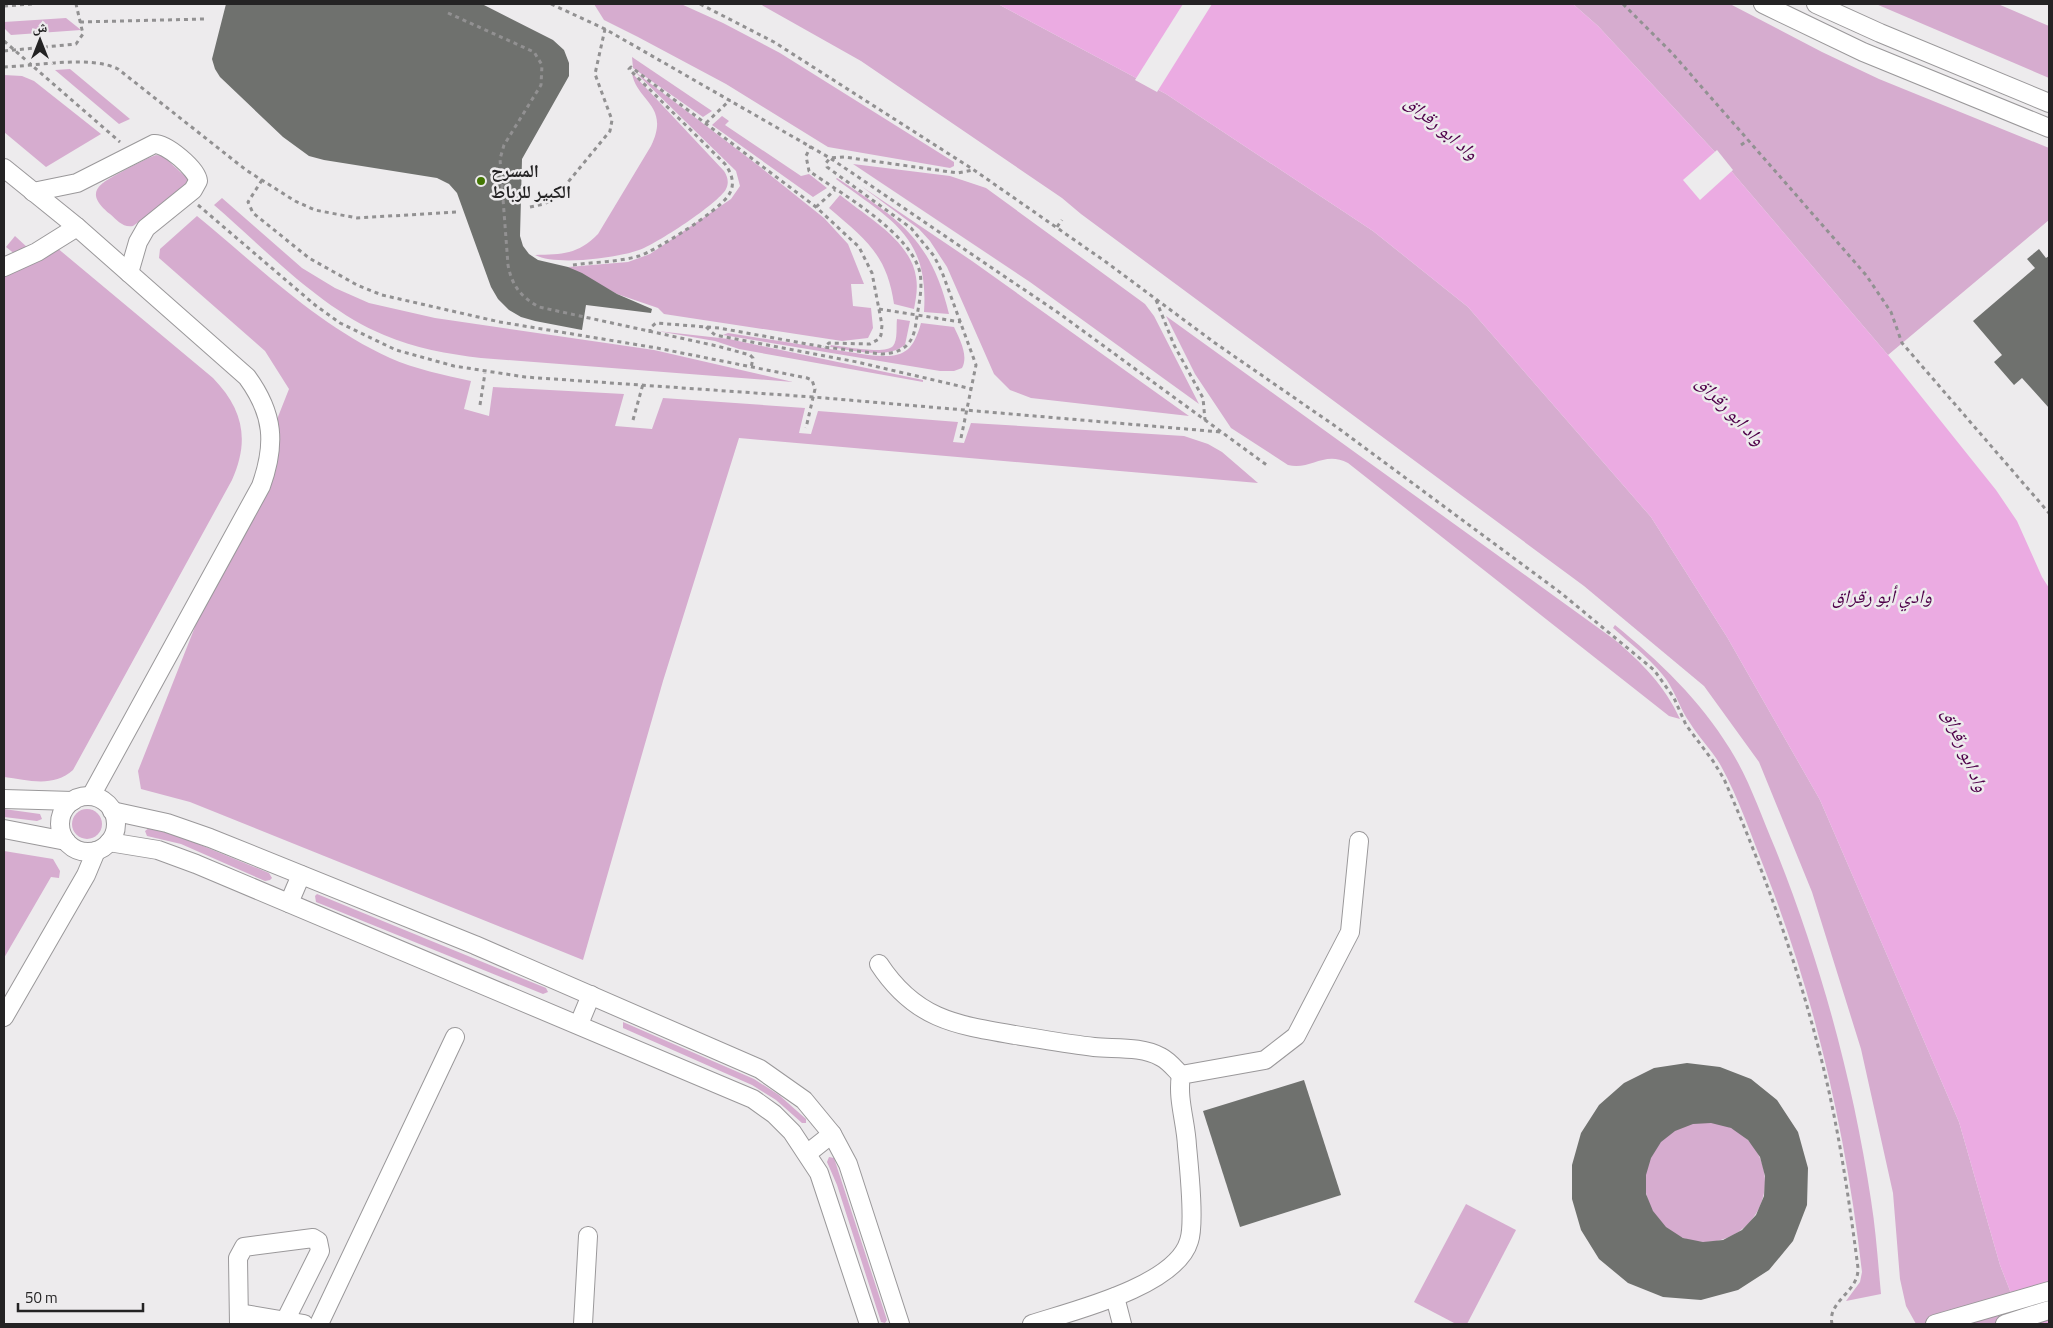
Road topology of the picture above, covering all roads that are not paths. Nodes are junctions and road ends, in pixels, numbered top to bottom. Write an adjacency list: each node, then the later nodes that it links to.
1 (1763, 4): 4 (street)
2 (1816, 4): 3 (street)
3 (2049, 103)
4 (2049, 128)
5 (4, 168): 6 (street)
6 (33, 192): 7 (street); 9 (street)
7 (77, 227): 8 (street); 9 (street)
8 (4, 268)
9 (129, 273): 10 (street)
10 (90, 796): 12 (street); 13 (street)
11 (4, 800): 12 (street)
12 (73, 801): 15 (street)
13 (112, 811): 17 (street); 18 (street)
14 (4, 830): 15 (street)
15 (66, 841): 17 (street)
16 (1359, 841): 25 (street)
17 (102, 846): 19 (street); 22 (street)
18 (301, 875): 19 (street); 21 (street)
19 (289, 903): 23 (street)
20 (879, 964): 25 (street)
21 (591, 995): 23 (street); 26 (street)
22 (4, 1017)
23 (579, 1024): 27 (street)
24 (455, 1037): 35 (street)
25 (1181, 1075): 30 (street)
26 (832, 1134): 27 (street); 38 (street)
27 (808, 1153): 37 (street)
28 (588, 1236): 36 (street)
29 (2049, 1291): 41 (street)
30 (1115, 1297): 39 (street); 40 (street)
31 (2049, 1310): 42 (street)
32 (239, 1318): 33 (street); 33 (street)
33 (285, 1321): 34 (street)
34 (304, 1324)
35 (319, 1324)
36 (583, 1324)
37 (869, 1324)
38 (900, 1324)
39 (1032, 1324)
40 (1122, 1324)
41 (1935, 1324)
42 (2005, 1324)

